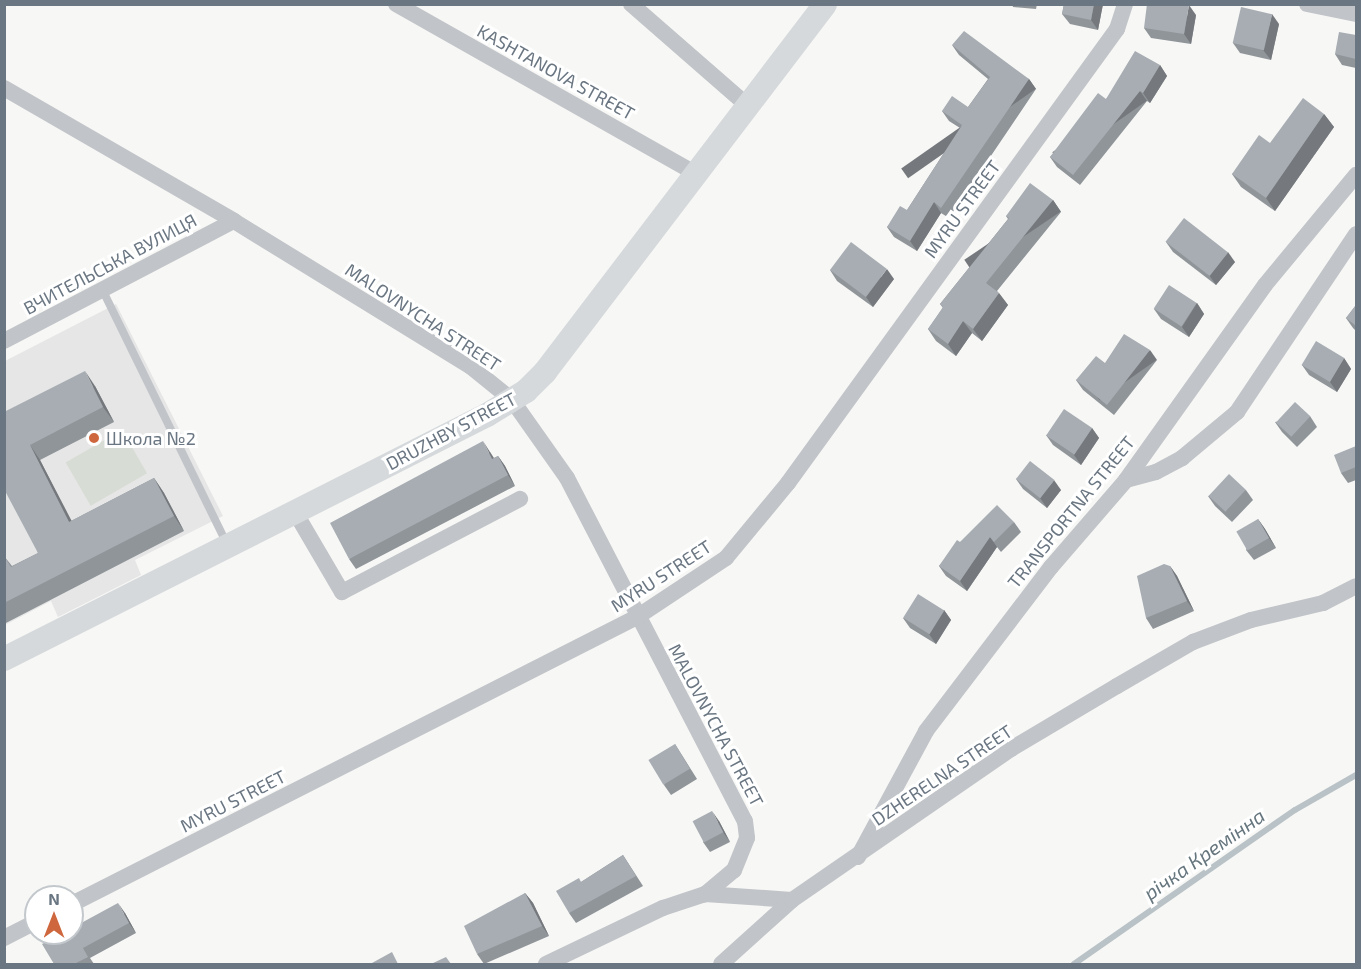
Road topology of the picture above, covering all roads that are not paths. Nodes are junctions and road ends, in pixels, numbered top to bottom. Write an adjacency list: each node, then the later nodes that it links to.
1 (396, 4): 9 (street, KASHTANOVA STREET)
2 (631, 4): 8 (street)
3 (825, 4): 8 (street, DRUZHBY STREET)
4 (1125, 4): 21 (street, MYRU STREET)
5 (1307, 4): 6 (street)
6 (1356, 14)
7 (4, 88): 11 (street, MALOVNYCHA STREET)
8 (747, 106): 9 (street, DRUZHBY STREET)
9 (696, 174): 15 (street, DRUZHBY STREET)
10 (1356, 175): 16 (street, TRANSPORTNA STREET)
11 (234, 221): 13 (street, ВЧИТЕЛЬСЬКА ВУЛИЦЯ); 15 (street, MALOVNYCHA STREET)
12 (1356, 234): 16 (street)
13 (103, 291): 14 (street, ВЧИТЕЛЬСЬКА ВУЛИЦЯ); 19 (lane)
14 (4, 341)
15 (512, 399): 18 (street, DRUZHBY STREET); 21 (street, MALOVNYCHA STREET)
16 (1126, 480): 23 (street, TRANSPORTNA STREET)
17 (520, 499): 18 (street)
18 (295, 512): 19 (street, DRUZHBY STREET)
19 (228, 546): 22 (street, DRUZHBY STREET)
20 (1356, 586): 23 (street, DZHERELNA STREET)
21 (637, 617): 24 (street, MALOVNYCHA STREET); 25 (street, MYRU STREET)
22 (4, 659)
23 (858, 857): 26 (street, DZHERELNA STREET)
24 (705, 894): 26 (street); 29 (street)
25 (84, 898)
26 (792, 900): 30 (street)
27 (24, 928): 28 (street)
28 (4, 938)
29 (546, 964)
30 (721, 964)

